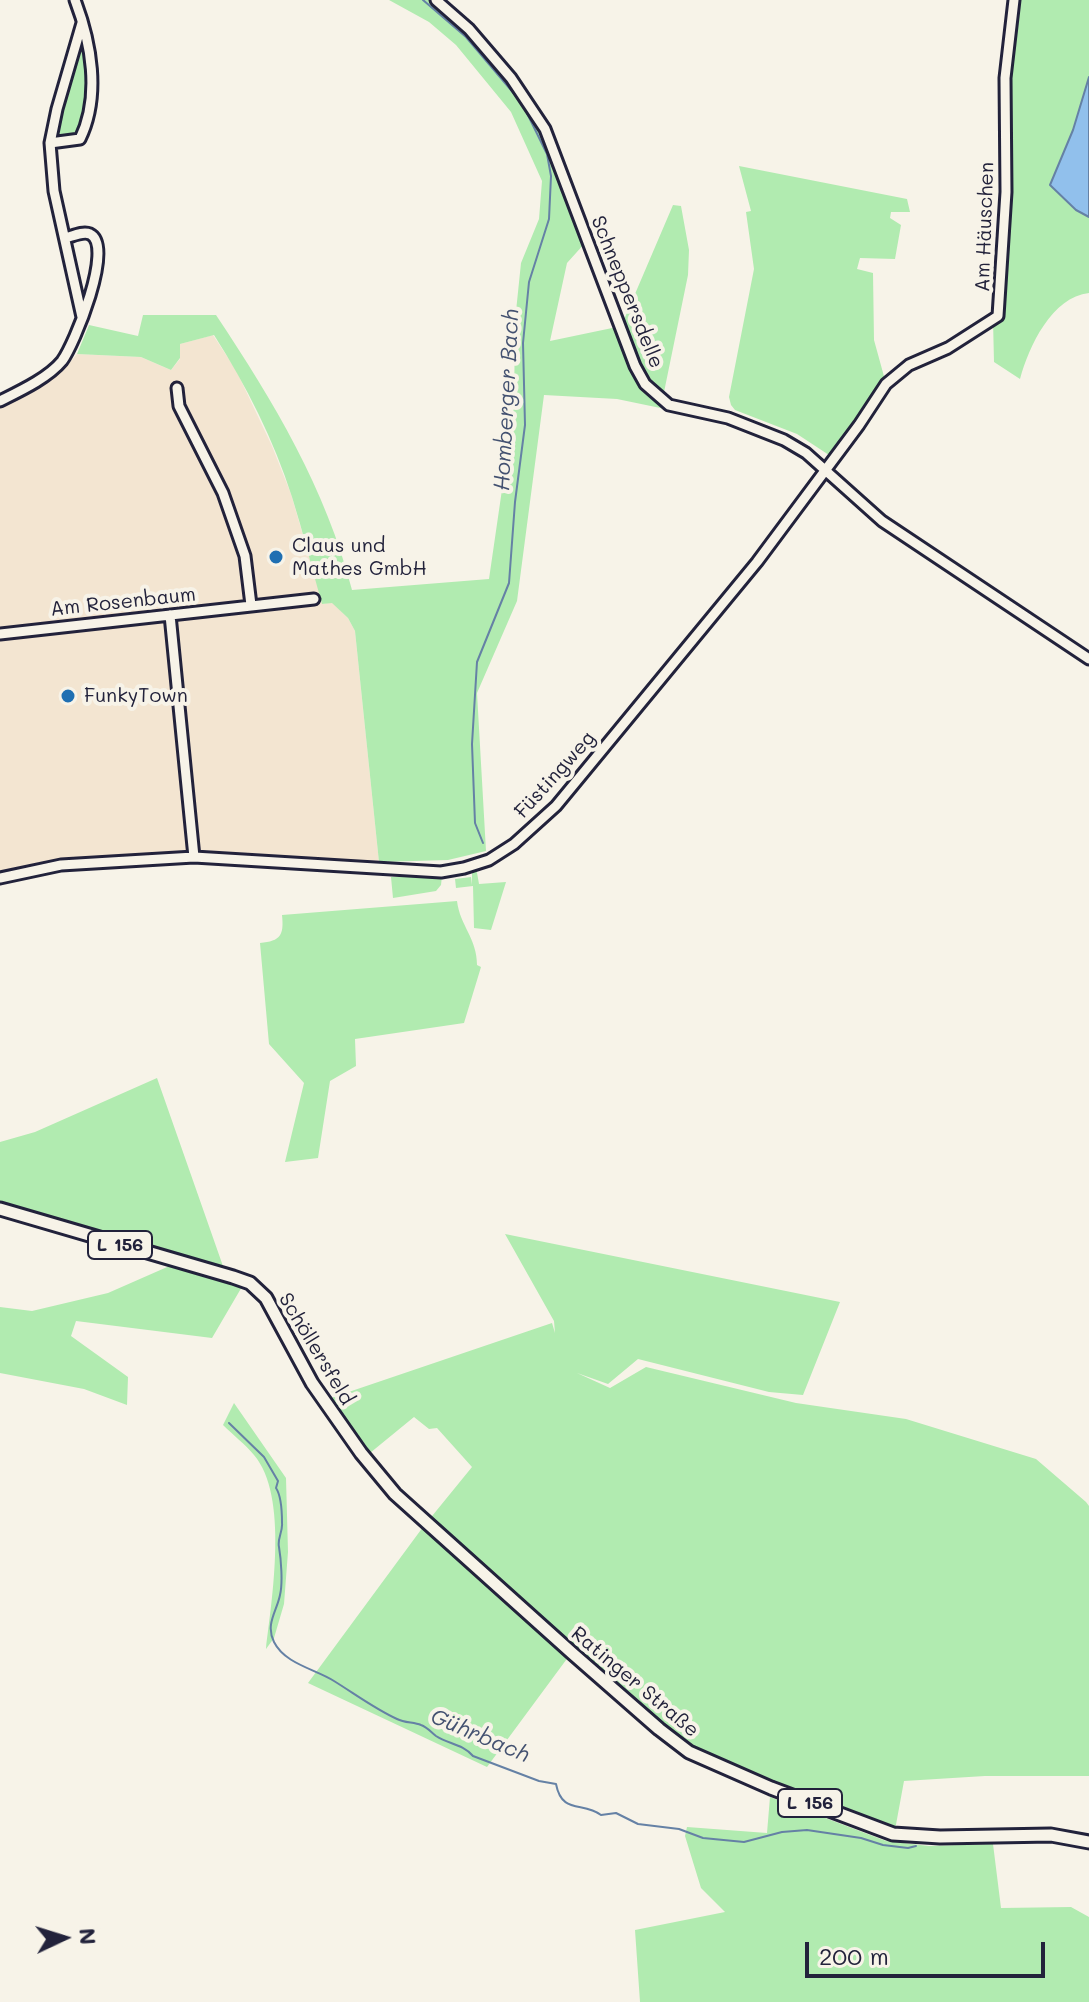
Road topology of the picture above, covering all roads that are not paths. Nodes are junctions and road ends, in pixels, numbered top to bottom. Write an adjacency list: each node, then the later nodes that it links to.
1 (75, 0): 4 (street)
2 (436, 0): 10 (street, Schneppersdelle)
3 (1014, 0): 10 (street, Am Häuschen)
4 (82, 23): 5 (street); 5 (street)
5 (50, 143): 6 (street)
6 (66, 238): 7 (street); 7 (street)
7 (82, 317): 9 (street)
8 (177, 388): 12 (street)
9 (0, 401)
10 (826, 468): 15 (street, Schneppersdelle); 16 (street, Füstingweg)
11 (314, 599): 12 (street, Am Rosenbaum)
12 (251, 605): 13 (street, Am Rosenbaum)
13 (170, 615): 14 (street, Am Rosenbaum); 16 (street)
14 (1, 630)
15 (1089, 659)
16 (194, 857): 17 (street, Füstingweg)
17 (0, 878)
18 (0, 1209): 19 (main road, Schöllersfeld / L 156)
19 (426, 1524): 20 (main road, Ratinger Straße / L 156)
20 (1089, 1842)

